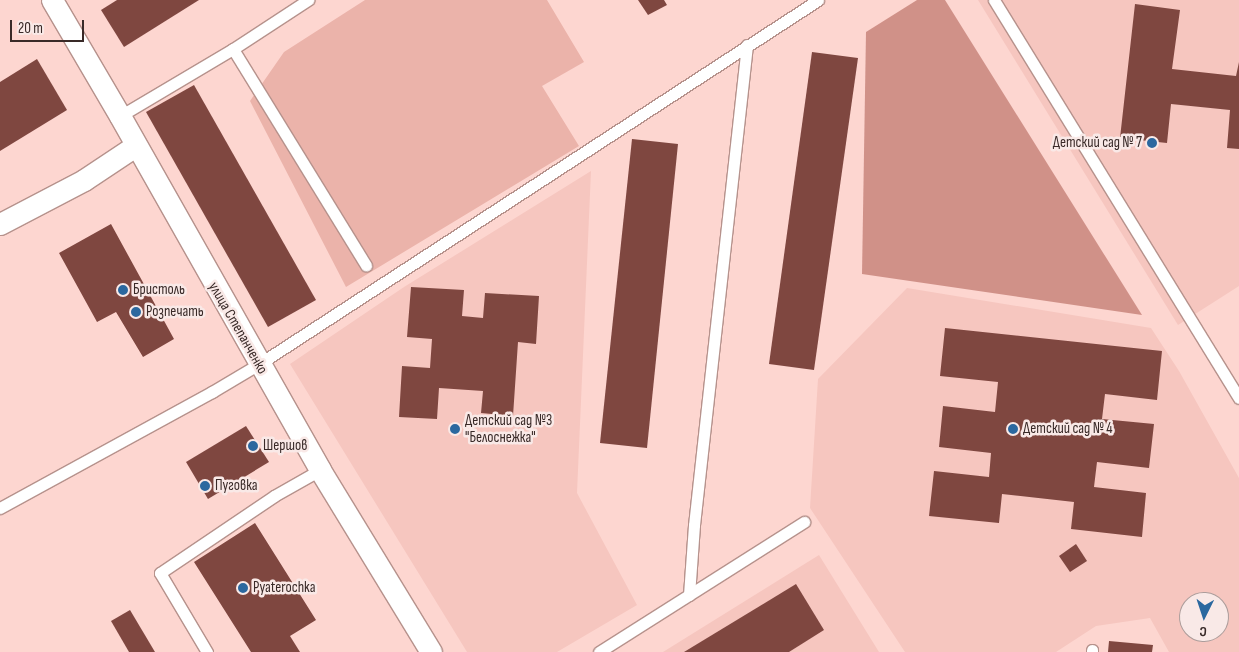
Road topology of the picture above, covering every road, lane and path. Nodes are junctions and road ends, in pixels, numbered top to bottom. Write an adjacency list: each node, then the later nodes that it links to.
1 (52, 0): 7 (street, улица Степанченко)
2 (308, 0): 6 (lane)
3 (818, 0): 5 (lane)
4 (994, 0): 12 (lane)
5 (747, 45): 11 (lane); 16 (lane)
6 (233, 49): 7 (lane); 10 (lane)
7 (120, 116): 8 (street, улица Степанченко)
8 (135, 146): 9 (street); 11 (street, улица Степанченко)
9 (0, 224)
10 (366, 266)
11 (259, 364): 13 (street, улица Степанченко); 14 (lane)
12 (1239, 398)
13 (320, 470): 17 (lane); 18 (street, улица Степанченко)
14 (0, 508)
15 (804, 522): 16 (lane)
16 (689, 595): 19 (lane)
17 (206, 652)
18 (431, 652)
19 (599, 652)

